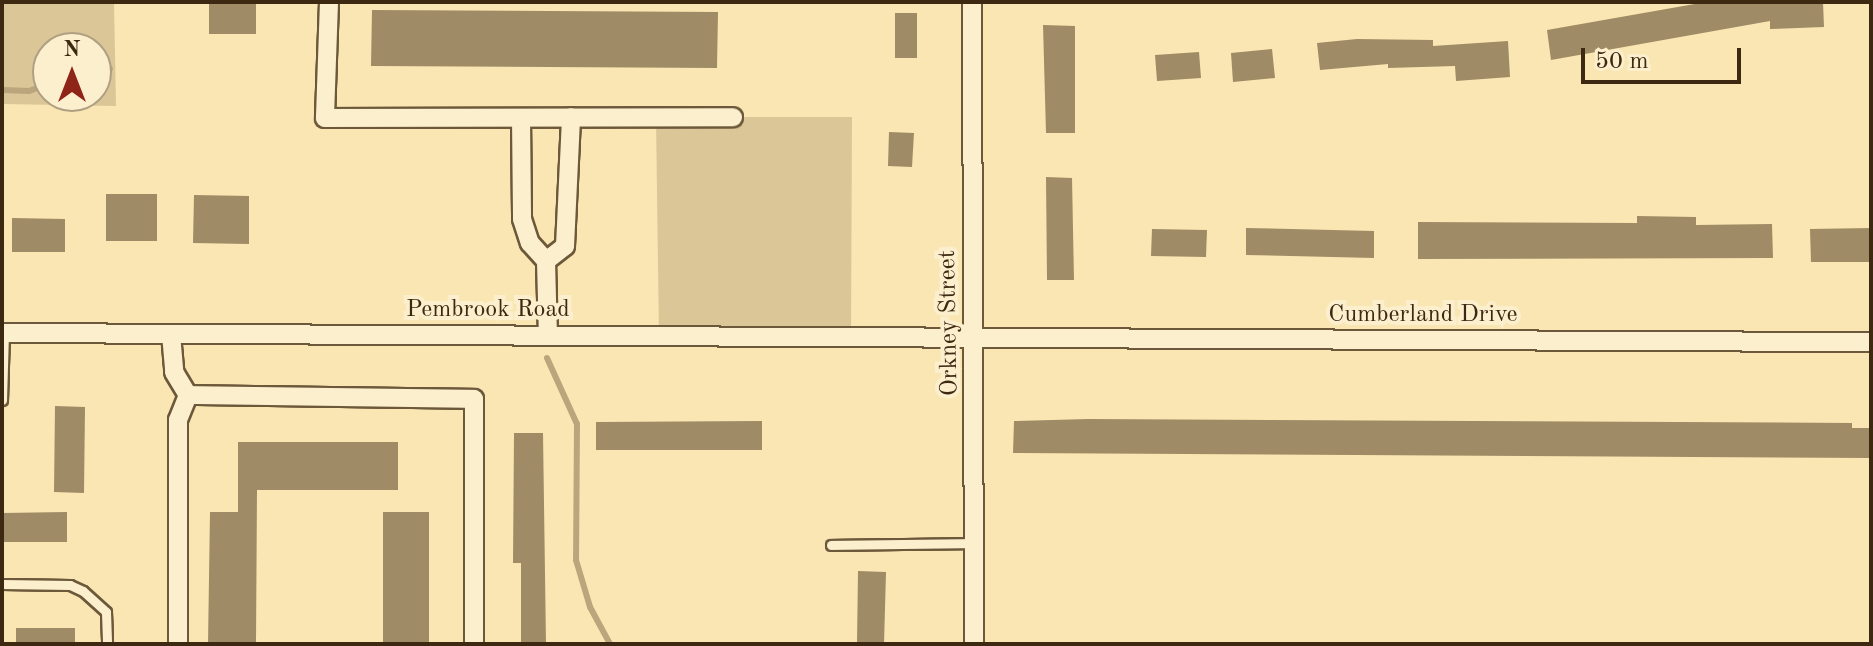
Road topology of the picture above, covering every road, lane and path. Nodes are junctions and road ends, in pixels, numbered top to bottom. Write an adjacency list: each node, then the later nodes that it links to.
1 (329, 2): 5 (street)
2 (972, 2): 10 (street, Orkney Street)
3 (571, 117): 4 (street); 5 (street); 6 (street)
4 (733, 117)
5 (521, 118): 6 (street)
6 (546, 261): 9 (street)
7 (3, 333): 8 (street, Pembrook Road); 13 (lane)
8 (171, 334): 9 (street, Pembrook Road); 12 (street)
9 (548, 335): 10 (street, Pembrook Road)
10 (974, 338): 11 (street, Cumberland Drive); 14 (street, Orkney Street)
11 (1871, 342)
12 (188, 395): 18 (street); 19 (street)
13 (2, 400)
14 (975, 543): 15 (lane); 20 (street, Orkney Street)
15 (831, 545)
16 (2, 584): 17 (lane)
17 (107, 644)
18 (178, 644)
19 (474, 644)
20 (974, 644)

